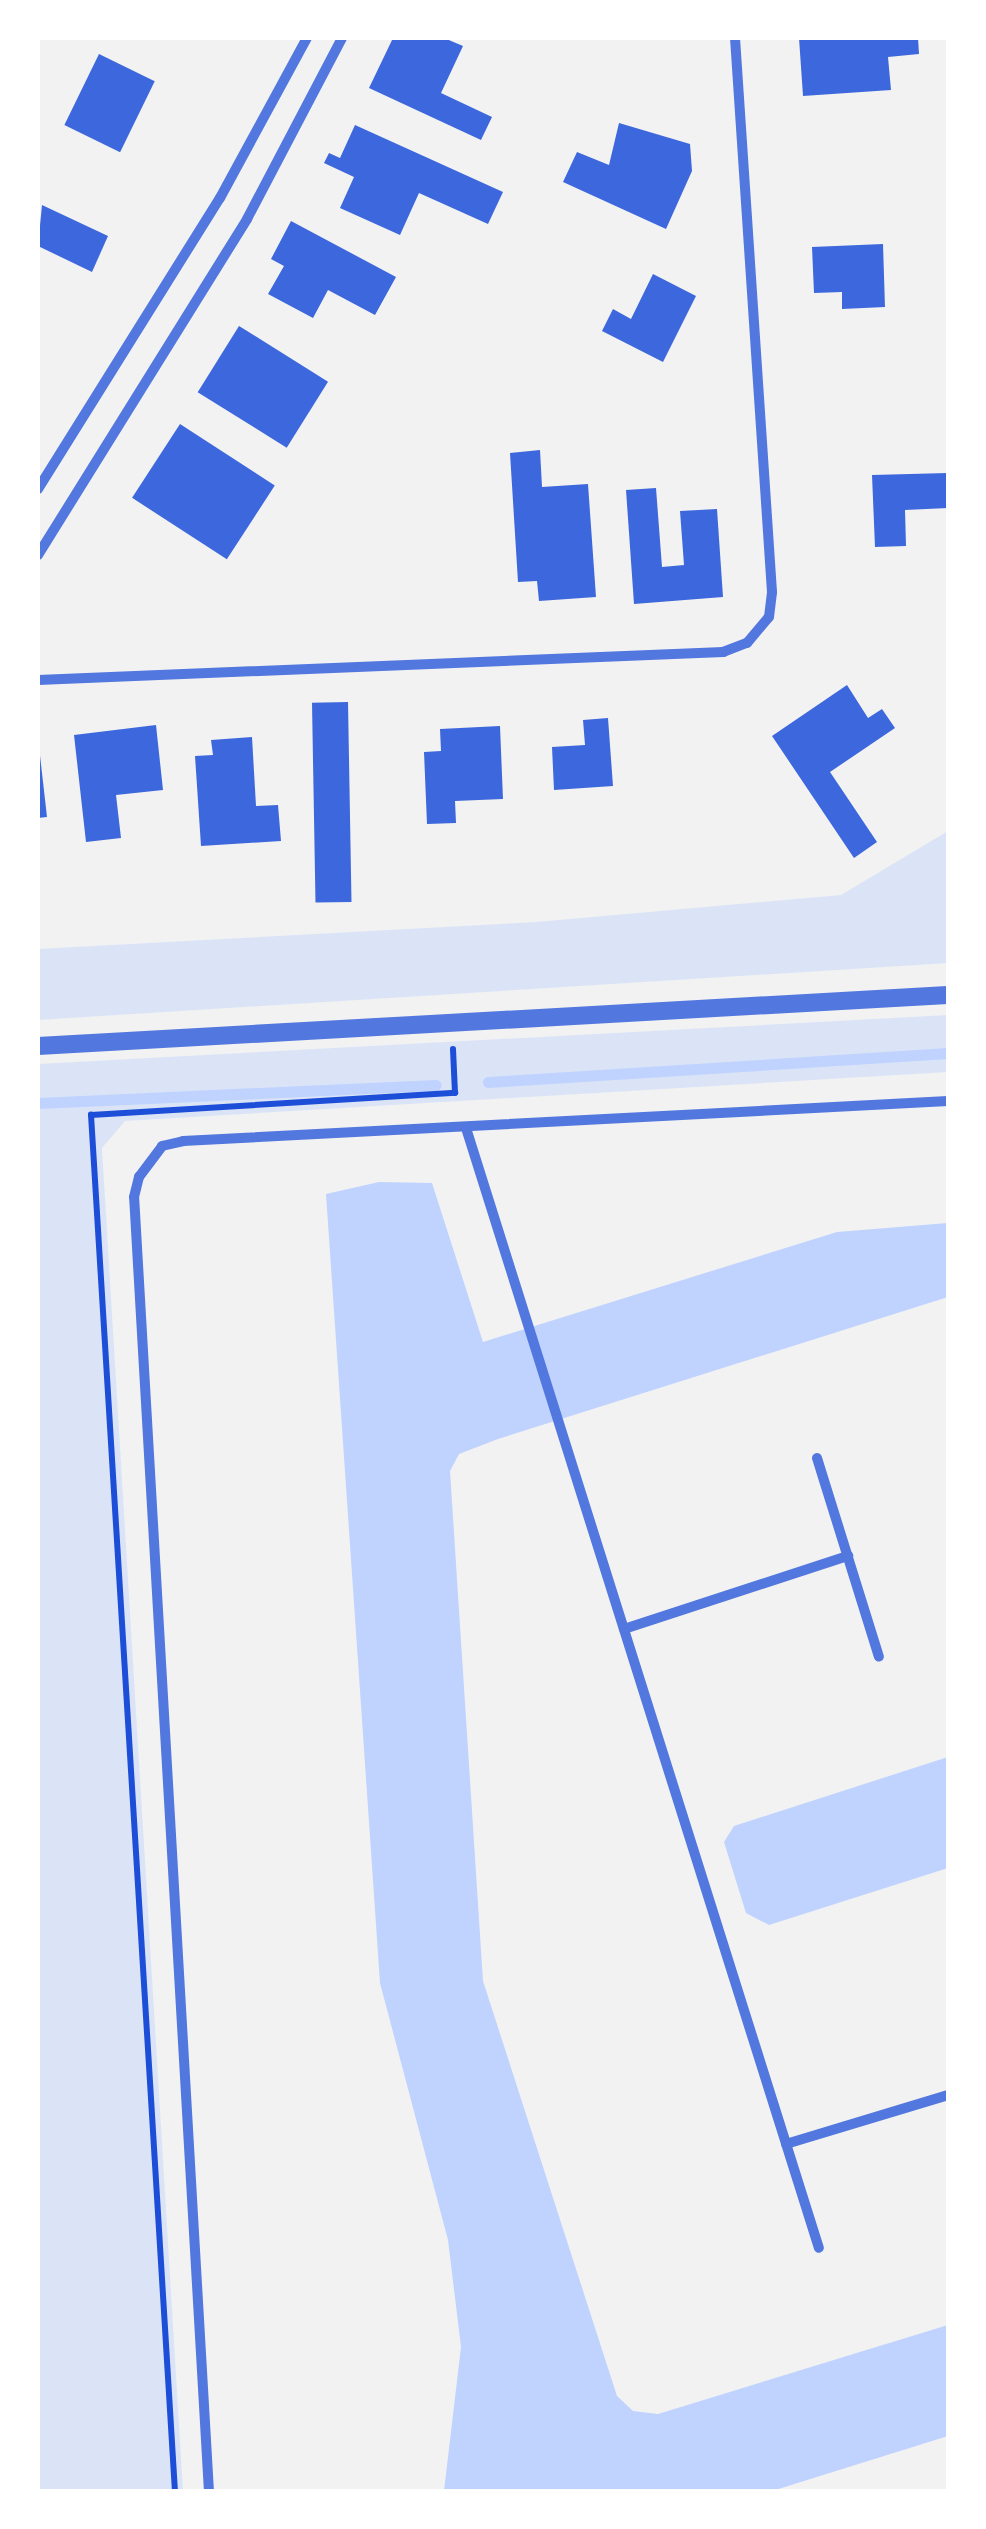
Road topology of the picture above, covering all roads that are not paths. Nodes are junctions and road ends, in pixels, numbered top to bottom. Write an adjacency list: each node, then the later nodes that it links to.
1 (307, 38): 4 (street)
2 (342, 38): 5 (street)
3 (736, 38): 6 (street)
4 (38, 490)
5 (38, 555)
6 (38, 680)
7 (948, 995): 8 (street)
8 (38, 1046)
9 (948, 1100): 10 (street)
10 (466, 1128): 13 (street); 18 (street)
11 (817, 1458): 12 (street)
12 (848, 1556): 13 (street); 14 (street)
13 (624, 1630): 16 (street)
14 (880, 1657)
15 (948, 2095): 16 (street)
16 (786, 2144): 17 (street)
17 (819, 2248)
18 (209, 2492)

